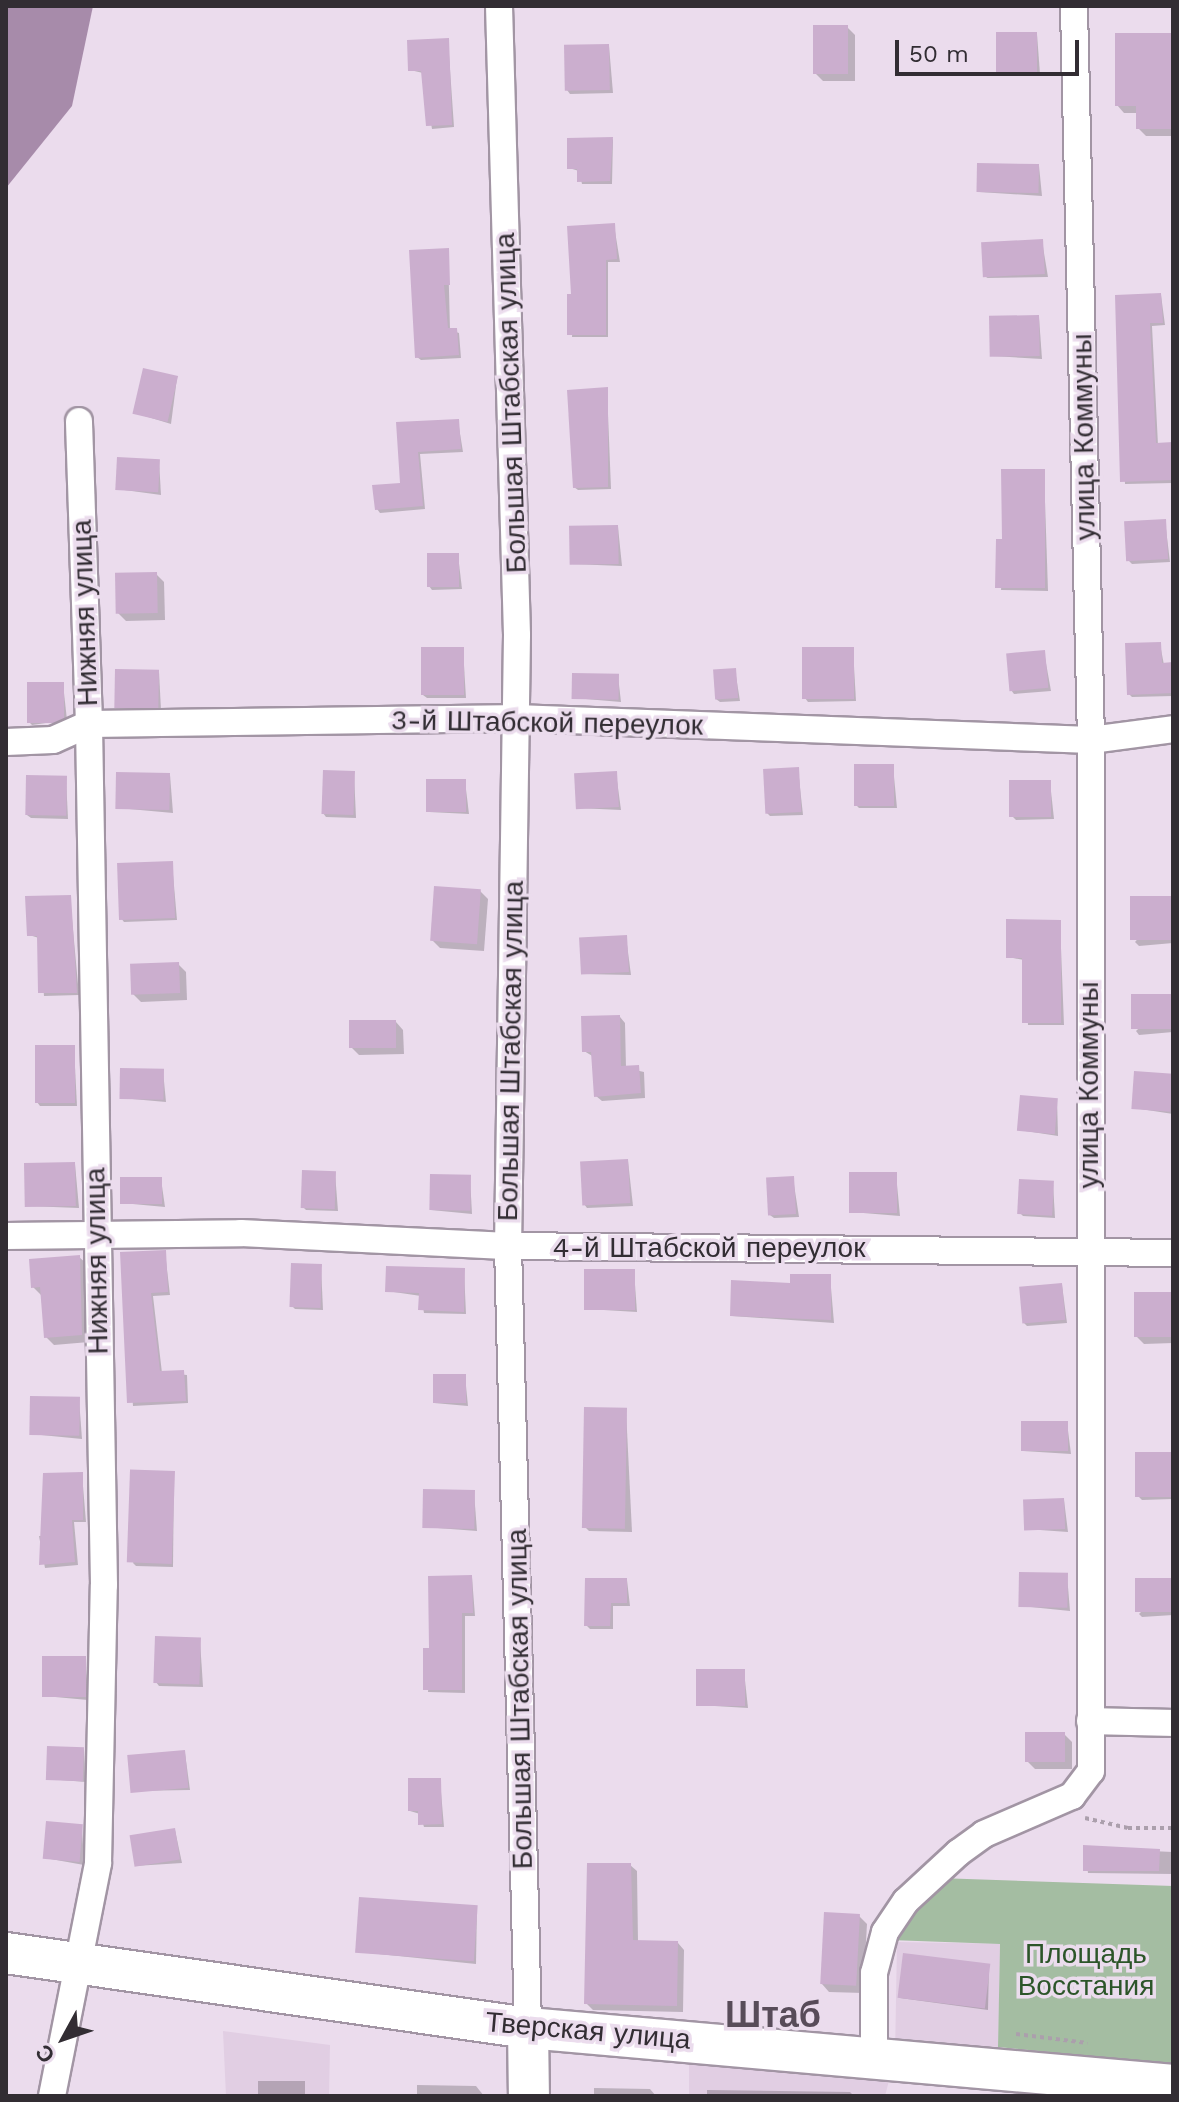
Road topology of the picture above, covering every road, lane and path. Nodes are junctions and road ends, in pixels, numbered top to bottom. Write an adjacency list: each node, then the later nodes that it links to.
1 (499, 6): 4 (street, Большая Штабская улица)
2 (1074, 6): 7 (street, улица Коммуны)
3 (79, 421): 5 (street, Нижняя улица)
4 (516, 718): 5 (street, 3-й Штабской переулок); 7 (street, 3-й Штабской переулок); 11 (street, Большая Штабская улица)
5 (89, 724): 8 (street, 3-й Штабской переулок); 9 (street, Нижняя улица)
6 (1173, 729): 7 (street, 3-й Штабской переулок)
7 (1091, 740): 12 (street, улица Коммуны)
8 (6, 742)
9 (95, 1234): 10 (street, 4-й Штабской переулок); 11 (street, 4-й Штабской переулок); 19 (street, Нижняя улица)
10 (6, 1236)
11 (508, 1246): 12 (street, 4-й Штабской переулок); 20 (street, Большая Штабская улица)
12 (1088, 1250): 13 (street, 4-й Штабской переулок); 14 (street, улица Коммуны)
13 (1173, 1253)
14 (1090, 1721): 15 (street); 16 (street, улица Коммуны)
15 (1173, 1723)
16 (1058, 1804): 17 (path); 21 (street, улица Коммуны)
17 (1173, 1828)
18 (6, 1953): 19 (main road, Тверская улица)
19 (79, 1965): 20 (main road, Тверская улица); 24 (street, Нижняя улица)
20 (528, 2028): 21 (main road, Тверская улица); 25 (main road, Большая Штабская улица)
21 (874, 2056): 23 (main road, Тверская улица)
22 (1173, 2085): 23 (main road, Тверская улица)
23 (1117, 2087)
24 (52, 2096)
25 (529, 2096)

